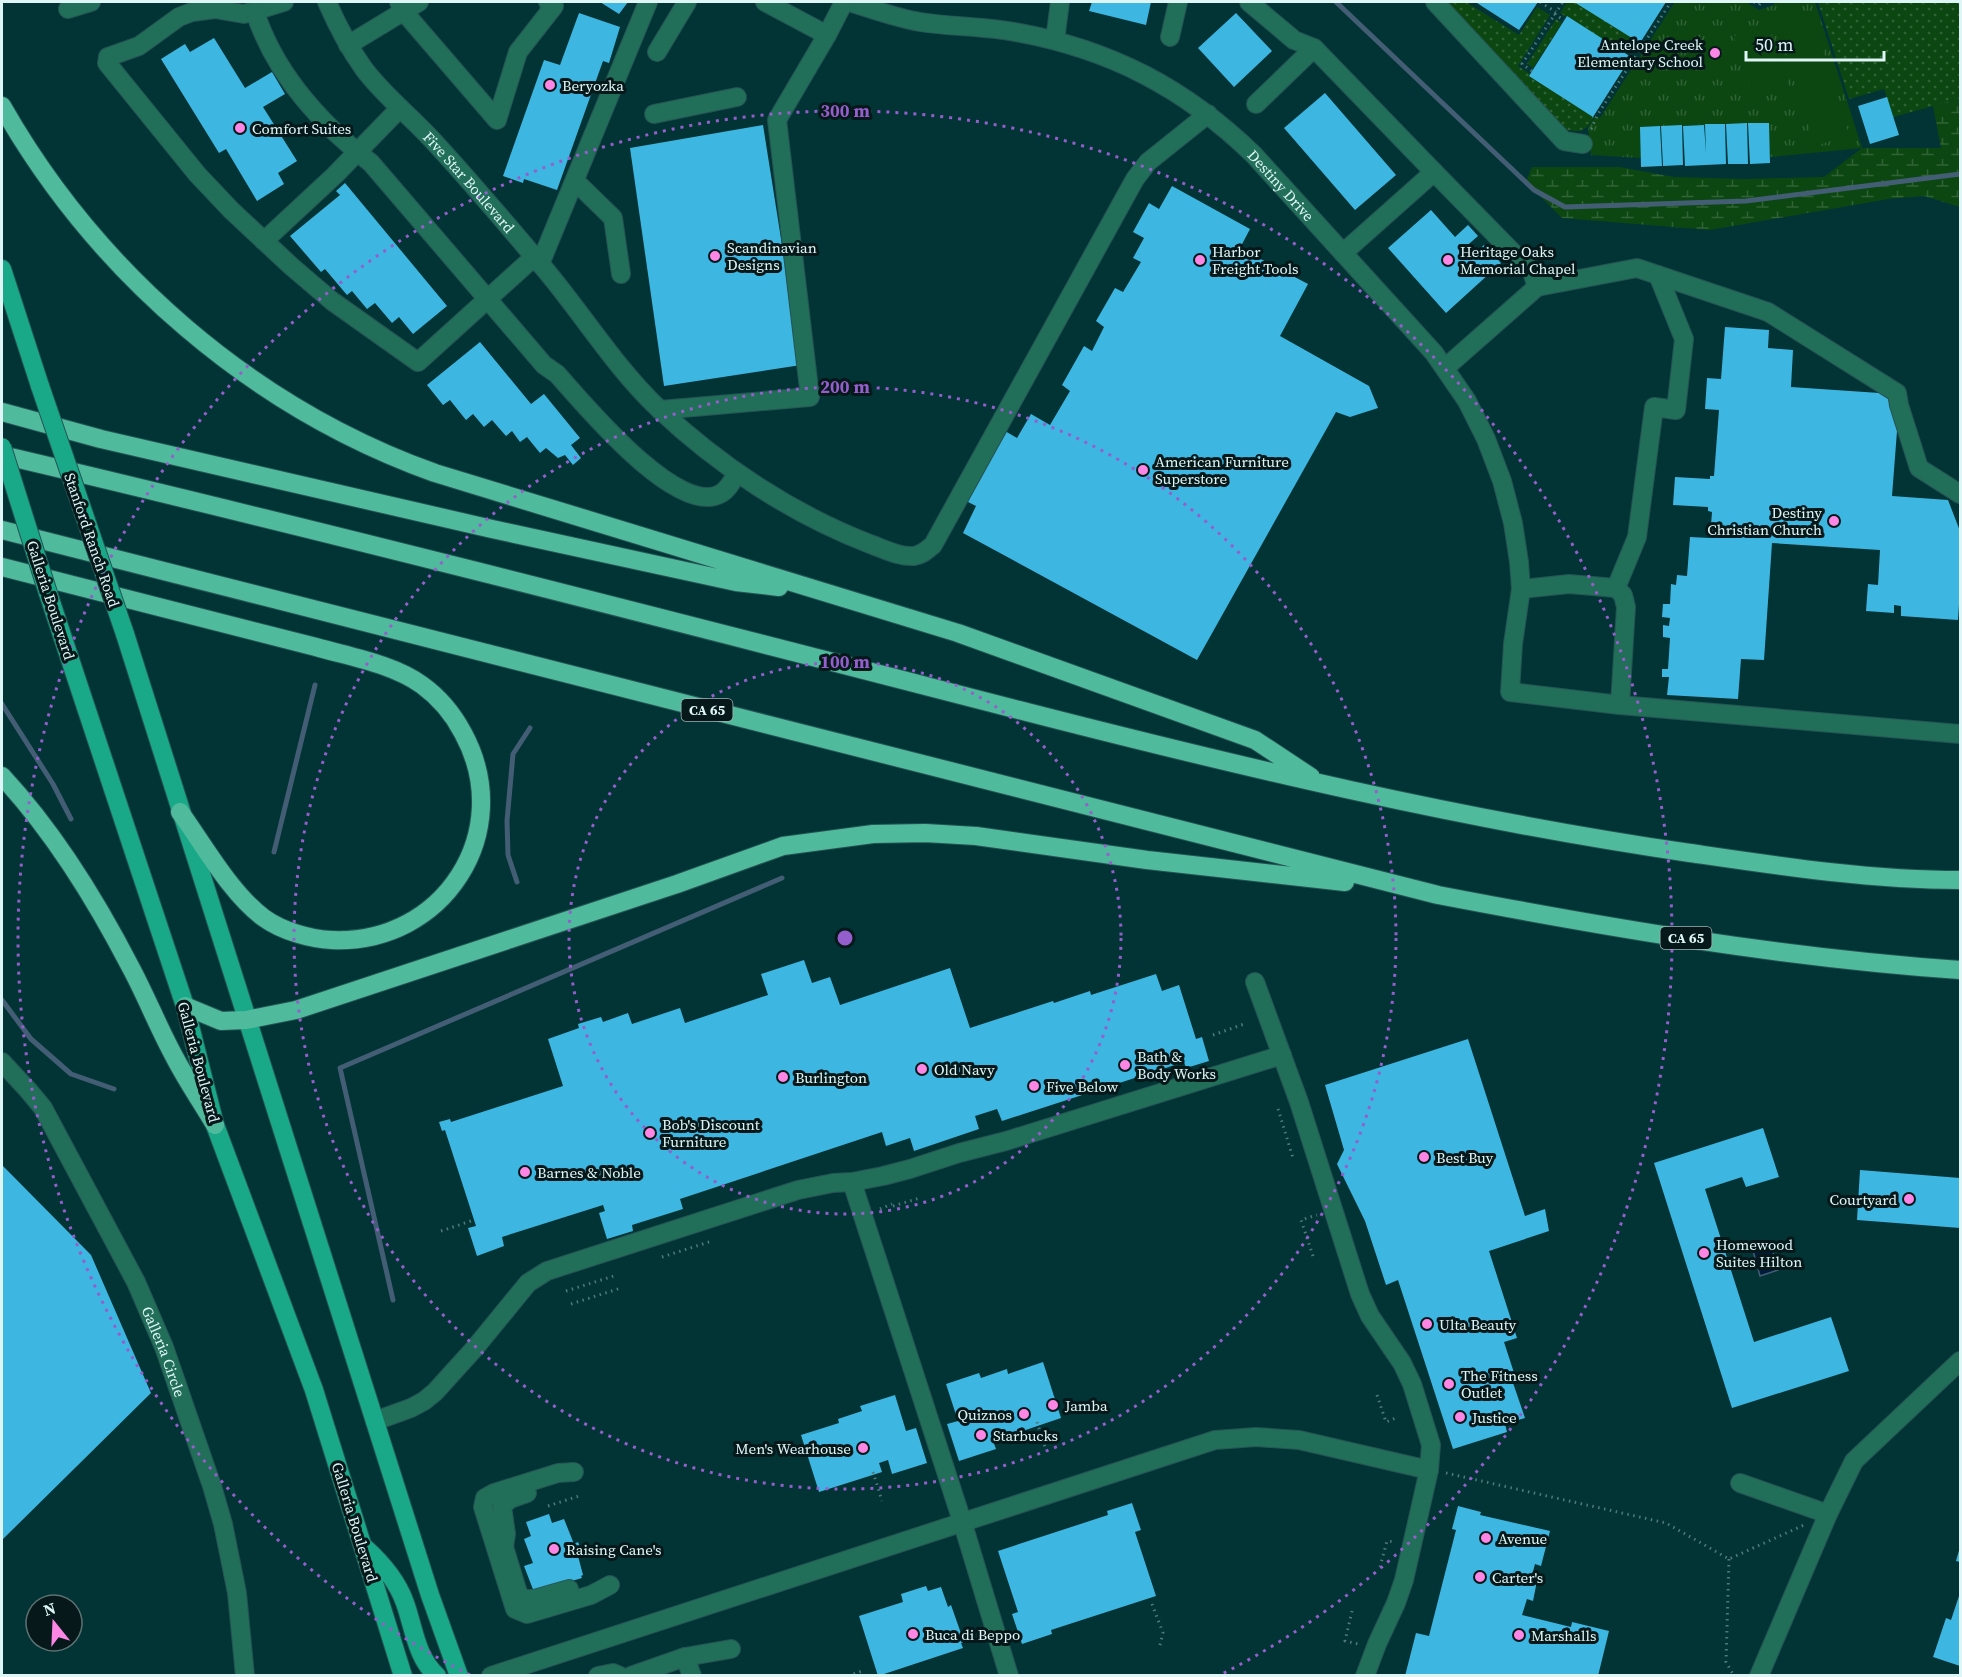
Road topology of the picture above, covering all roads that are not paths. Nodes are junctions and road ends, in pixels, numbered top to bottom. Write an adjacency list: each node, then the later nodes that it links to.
1 (91, 2): 16 (street)
2 (284, 2): 17 (street)
3 (327, 2): 21 (street, Five Star Boulevard)
4 (419, 2): 15 (street)
5 (548, 2): 15 (street)
6 (648, 2): 33 (street)
7 (687, 2): 23 (street)
8 (765, 2): 18 (street)
9 (844, 2): 18 (street)
10 (849, 2): 20 (street, Destiny Drive)
11 (1060, 2): 20 (street)
12 (1178, 2): 19 (street)
13 (1250, 2): 22 (street)
14 (1435, 2): 30 (street)
15 (401, 7): 21 (street)
16 (68, 9)
17 (255, 12): 31 (street); 34 (street)
18 (827, 35): 43 (street)
19 (1170, 37)
20 (1054, 40): 29 (street, Destiny Drive)
21 (348, 45): 27 (street, Five Star Boulevard)
22 (1314, 48): 25 (street); 32 (street)
23 (657, 52)
24 (736, 97): 28 (street)
25 (1256, 104)
26 (2, 106): 53 (highway)
27 (400, 108): 31 (street); 36 (street, Five Star Boulevard)
28 (654, 114)
29 (1208, 114): 35 (street, Destiny Drive); 47 (street, Five Star Boulevard)
30 (1583, 144)
31 (357, 152): 34 (street); 41 (street)
32 (1434, 172): 35 (street); 40 (street)
33 (575, 181): 36 (street); 38 (street)
34 (264, 241): 41 (street)
35 (1343, 253): 42 (street, Destiny Drive)
36 (537, 261): 41 (street); 43 (street, Five Star Boulevard)
37 (2, 269): 58 (main road, Stanford Ranch Road, bridge)
38 (621, 274)
39 (1658, 275): 40 (street); 48 (street); 51 (street)
40 (1537, 287): 42 (street)
41 (487, 299): 47 (street)
42 (1444, 368): 52 (street, Destiny Drive)
43 (660, 410): 47 (street, Five Star Boulevard)
44 (2, 412): 53 (highway)
45 (2, 447): 63 (main road, Galleria Boulevard, bridge)
46 (2, 455): 57 (highway)
47 (737, 473)
48 (1960, 494)
49 (2, 530): 60 (highway, CA 65)
50 (2, 567): 58 (highway)
51 (1616, 588): 52 (street); 54 (street)
52 (1521, 589): 54 (street, Destiny Drive)
53 (828, 593): 57 (highway)
54 (1620, 705): 55 (street)
55 (1960, 734)
56 (2, 776): 67 (highway)
57 (1320, 783): 59 (highway)
58 (180, 812): 64 (main road)
59 (1960, 880)
60 (1413, 889): 61 (highway, CA 65); 64 (highway)
61 (1960, 970)
62 (1255, 982): 65 (street)
63 (185, 1006): 64 (highway); 67 (main road, Galleria Boulevard)
64 (246, 1020): 70 (main road)
65 (1282, 1055): 68 (street); 71 (street)
66 (2, 1062): 81 (street, Galleria Circle)
67 (215, 1125): 76 (main road, Galleria Boulevard)
68 (852, 1182): 70 (street); 75 (street)
69 (1960, 1361): 74 (street)
70 (375, 1421): 83 (main road)
71 (1429, 1470): 75 (street); 90 (street)
72 (574, 1472): 77 (street)
73 (1740, 1484): 74 (street)
74 (1828, 1514): 91 (street)
75 (962, 1521): 84 (street); 89 (street)
76 (363, 1545): 80 (main road, Galleria Boulevard); 82 (main road)
77 (610, 1585)
78 (731, 1648): 79 (street)
79 (685, 1657): 87 (street); 88 (street)
80 (401, 1674)
81 (245, 1676)
82 (437, 1676)
83 (459, 1676)
84 (491, 1676)
85 (598, 1676): 86 (street)
86 (620, 1676)
87 (631, 1676)
88 (692, 1676)
89 (1009, 1676)
90 (1365, 1676)
91 (1759, 1676)

